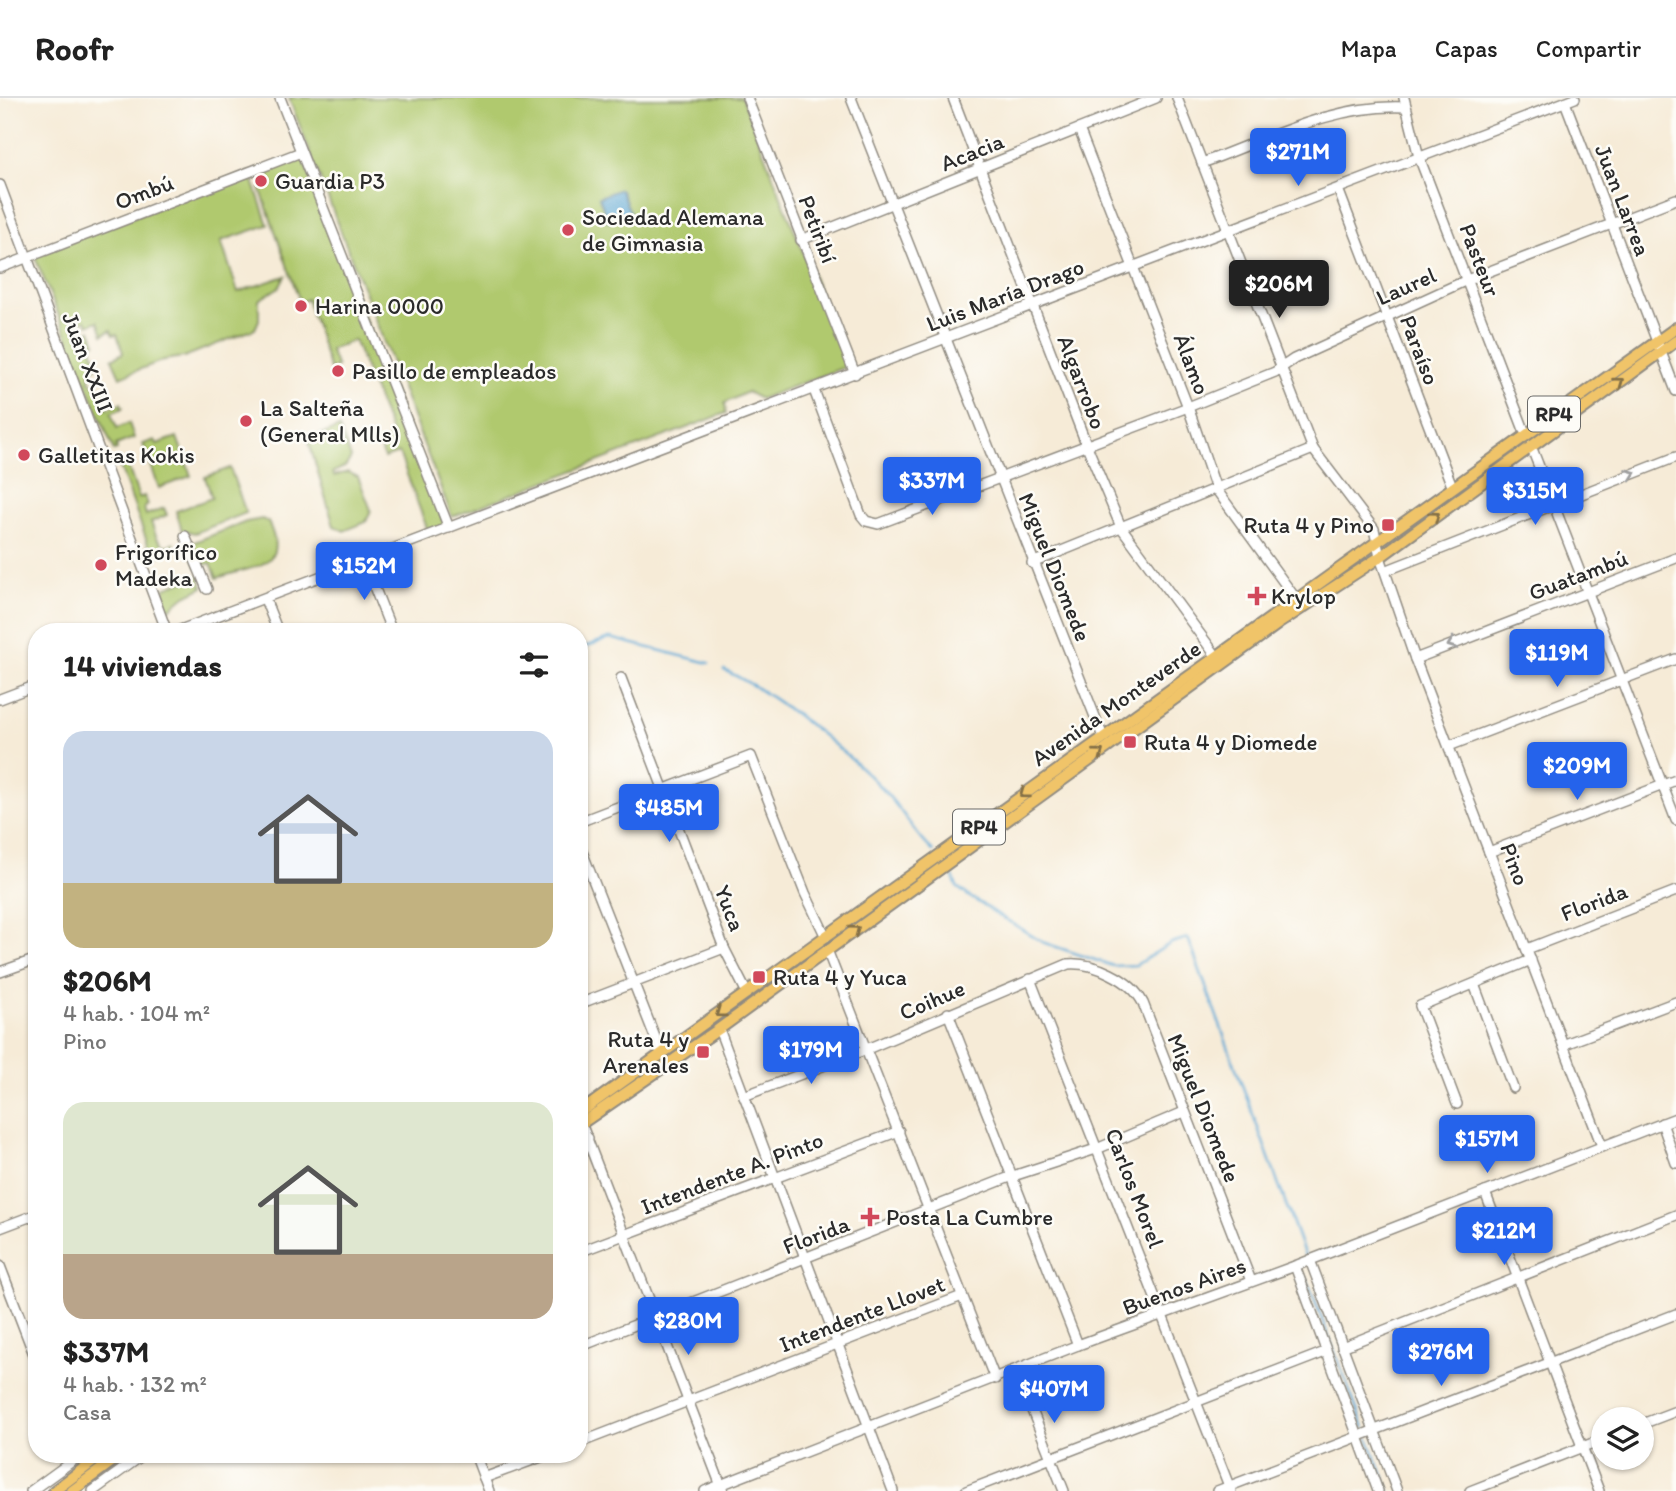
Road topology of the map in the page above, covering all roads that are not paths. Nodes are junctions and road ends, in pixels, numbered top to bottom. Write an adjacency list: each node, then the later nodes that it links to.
1 (280, 98): 10 (street)
2 (851, 98): 17 (street, Miguel Diomede)
3 (953, 98): 13 (street, Algarrobo)
4 (1156, 98): 9 (street, Acacia)
5 (1178, 98): 12 (street)
6 (750, 99): 20 (street, Petiribí)
7 (1570, 100): 11 (street, Luis María Drago); 18 (street, Juan Larrea)
8 (1405, 102): 11 (street, Pasteur); 12 (street)
9 (1079, 129): 13 (street, Acacia); 22 (street, Álamo)
10 (301, 152): 21 (street, Ombú); 46 (street)
11 (1419, 157): 15 (street, Luis María Drago); 24 (street, Pasteur)
12 (1202, 163): 19 (street)
13 (981, 169): 17 (street, Acacia); 25 (street, Algarrobo)
14 (0, 185): 21 (street, Juan XXIII)
15 (1338, 189): 19 (street, Luis María Drago); 26 (street, Paraíso)
16 (1676, 199): 18 (street, Laurel)
17 (892, 204): 20 (street, Acacia); 28 (street, Miguel Diomede)
18 (1612, 224): 24 (street, Laurel); 30 (street, Juan Larrea)
19 (1228, 231): 22 (street, Luis María Drago); 31 (street)
20 (801, 240): 32 (street, Petiribí)
21 (28, 257): 23 (street, Ombú); 58 (street, Juan XXIII)
22 (1132, 265): 25 (street, Luis María Drago); 35 (street, Álamo)
23 (0, 268)
24 (1467, 281): 26 (street, Laurel); 36 (street, Pasteur)
25 (1032, 306): 28 (street, Luis María Drago); 37 (street, Algarrobo)
26 (1386, 316): 31 (street, Laurel); 42 (street, Paraíso)
27 (1676, 328): 30 (main road, Avenida Monteverde / RP4)
28 (946, 339): 32 (street, Luis María Drago); 41 (street, Miguel Diomede)
29 (1676, 341): 30 (main road, Avenida Monteverde / RP4)
30 (1658, 347): 34 (street, Juan Larrea); 36 (main road, Avenida Monteverde / RP4); 38 (main road, Avenida Monteverde / RP4, one-way to 30)
31 (1282, 367): 35 (street, Laurel); 39 (street)
32 (855, 374): 33 (street, Luis María Drago)
33 (814, 390): 41 (street, Laurel); 46 (street, Luis María Drago)
34 (1676, 391)
35 (1188, 407): 37 (street, Laurel); 43 (street, Álamo)
36 (1526, 435): 42 (main road, Avenida Monteverde / RP4)
37 (1087, 446): 41 (street, Laurel); 45 (street, Algarrobo)
38 (1531, 446): 44 (street); 49 (main road, Avenida Monteverde / RP4, one-way to 38)
39 (1313, 449): 43 (street); 48 (street)
40 (1676, 457): 44 (street, one-way to 40)
41 (999, 478): 52 (street, Miguel Diomede)
42 (1452, 486): 48 (main road, Avenida Monteverde / RP4)
43 (1216, 489): 45 (street); 57 (street, Álamo)
44 (1553, 504): 53 (street); 55 (street)
45 (1121, 527): 52 (street); 62 (street, Algarrobo)
46 (449, 528): 51 (street, Luis María Drago)
47 (185, 536): 54 (street)
48 (1378, 540): 49 (street, Pino); 57 (main road, Avenida Monteverde / RP4)
49 (1380, 557): 53 (street, Pino); 82 (main road, Avenida Monteverde / RP4, one-way to 49)
50 (1676, 558): 55 (street, Guatambú)
51 (364, 561): 56 (street, Luis María Drago); 61 (street)
52 (1032, 563): 69 (street, Miguel Diomede)
53 (1385, 571): 63 (street, Pino)
54 (207, 589)
55 (1589, 592): 63 (street, Guatambú, one-way to 63); 66 (street)
56 (265, 599): 59 (street, Luis María Drago); 60 (street)
57 (1296, 599): 62 (main road, Avenida Monteverde / RP4)
58 (164, 623)
59 (200, 623)
60 (274, 623)
61 (389, 623)
62 (1217, 657): 69 (main road, Avenida Monteverde / RP4)
63 (1415, 659): 70 (street, Pino)
64 (1676, 659): 66 (street)
65 (621, 678): 73 (street, Yuca)
66 (1622, 680): 70 (street); 72 (street)
67 (28, 688): 68 (street)
68 (0, 699)
69 (1103, 737): 79 (main road, Avenida Monteverde / RP4, one-way to 79)
70 (1449, 746): 76 (street, Pino)
71 (1676, 780): 72 (street)
72 (1663, 785): 75 (street); 76 (street)
73 (664, 789): 74 (street); 79 (street); 80 (street, Yuca)
74 (588, 819)
75 (1676, 820)
76 (1489, 852): 81 (street, Pino)
77 (588, 867): 88 (street)
78 (1676, 891): 81 (street, Florida)
79 (826, 937): 90 (main road, Avenida Monteverde / RP4)
80 (724, 948): 88 (street); 90 (street, Yuca)
81 (1527, 949): 83 (street, Pino)
82 (827, 950): 94 (main road, Avenida Monteverde / RP4); 96 (street)
83 (1531, 960): 89 (street); 95 (street, Pino)
84 (28, 961): 86 (street)
85 (1097, 968): 87 (street, Coihue); 103 (street, Miguel Diomede)
86 (0, 972)
87 (1031, 979): 93 (street, Coihue); 109 (street, Carlos Morel)
88 (634, 982): 91 (street); 97 (street)
89 (1474, 984): 98 (street); 100 (street)
90 (747, 993): 97 (main road, Avenida Monteverde / RP4, one-way to 97)
91 (588, 1000)
92 (1676, 1002): 95 (street)
93 (948, 1013): 96 (street, Coihue); 112 (street)
94 (719, 1029): 99 (street); 102 (main road, Avenida Monteverde / RP4)
95 (1565, 1044): 108 (street, Pino)
96 (867, 1049): 99 (street, Coihue); 106 (street)
97 (662, 1055): 101 (main road, Avenida Monteverde / RP4)
98 (1513, 1088)
99 (744, 1096): 111 (street)
100 (1457, 1104)
101 (588, 1110)
102 (588, 1111)
103 (1184, 1112): 109 (street, Florida); 125 (street, Miguel Diomede)
104 (1676, 1118): 105 (street, Buenos Aires)
105 (1662, 1123): 108 (street, Buenos Aires); 110 (street)
106 (899, 1131): 111 (street, Intendente A. Pinto); 114 (street)
107 (588, 1138): 118 (street)
108 (1602, 1146): 113 (street, Buenos Aires)
109 (1099, 1148): 112 (street, Florida); 127 (street, Carlos Morel)
110 (1676, 1163)
111 (774, 1177): 118 (street, Intendente A. Pinto); 120 (street)
112 (1010, 1177): 114 (street, Florida); 133 (street)
113 (1485, 1192): 121 (street, Buenos Aires); 124 (street)
114 (930, 1212): 120 (street, Florida); 126 (street)
115 (1676, 1215): 124 (street)
116 (28, 1217): 117 (street)
117 (0, 1228)
118 (625, 1235): 119 (street, Intendente A. Pinto); 129 (street)
119 (588, 1249)
120 (806, 1260): 129 (street, Florida); 131 (street)
121 (1310, 1260): 123 (street, Buenos Aires); 134 (street)
122 (0, 1266): 130 (street)
123 (1295, 1266): 125 (street, Buenos Aires); 135 (street)
124 (1517, 1277): 134 (street); 136 (street)
125 (1251, 1281): 127 (street, Buenos Aires)
126 (962, 1296): 131 (street, Intendente Llovet); 138 (street)
127 (1162, 1314): 133 (street, Buenos Aires); 140 (street, Carlos Morel)
128 (1676, 1314): 136 (street)
129 (656, 1318): 132 (street, Florida); 139 (street)
130 (28, 1339)
131 (837, 1343): 139 (street, Intendente Llovet); 143 (street)
132 (588, 1344)
133 (1078, 1345): 137 (street, Buenos Aires)
134 (1342, 1347): 144 (street)
135 (1325, 1352): 140 (street); 145 (street)
136 (1550, 1362): 144 (street); 148 (street)
137 (1016, 1370): 138 (street, Buenos Aires); 149 (street)
138 (995, 1379): 143 (street, Buenos Aires)
139 (689, 1402): 146 (street, Intendente Llovet); 157 (street)
140 (1196, 1402): 149 (street); 158 (street, Carlos Morel)
141 (1676, 1411): 142 (street)
142 (1654, 1419)
143 (870, 1428): 157 (street, Buenos Aires); 165 (street)
144 (1374, 1430): 145 (street); 170 (street)
145 (1358, 1437): 158 (street); 169 (street)
146 (588, 1440)
147 (1591, 1444): 148 (street)
148 (1582, 1447): 171 (street); 172 (street)
149 (1051, 1457): 166 (street); 167 (street)
150 (68, 1463): 159 (street)
151 (91, 1463): 160 (main road)
152 (110, 1463): 161 (main road)
153 (132, 1463): 162 (street)
154 (478, 1463): 156 (street)
155 (525, 1463): 156 (street)
156 (484, 1478): 163 (street)
157 (722, 1488): 164 (street, Buenos Aires)
158 (1230, 1489): 168 (street)
159 (31, 1491)
160 (54, 1491)
161 (72, 1491)
162 (93, 1491)
163 (489, 1491)
164 (705, 1491)
165 (893, 1491)
166 (965, 1491)
167 (1064, 1491)
168 (1217, 1491)
169 (1378, 1491)
170 (1397, 1491)
171 (1470, 1491)
172 (1600, 1491)

